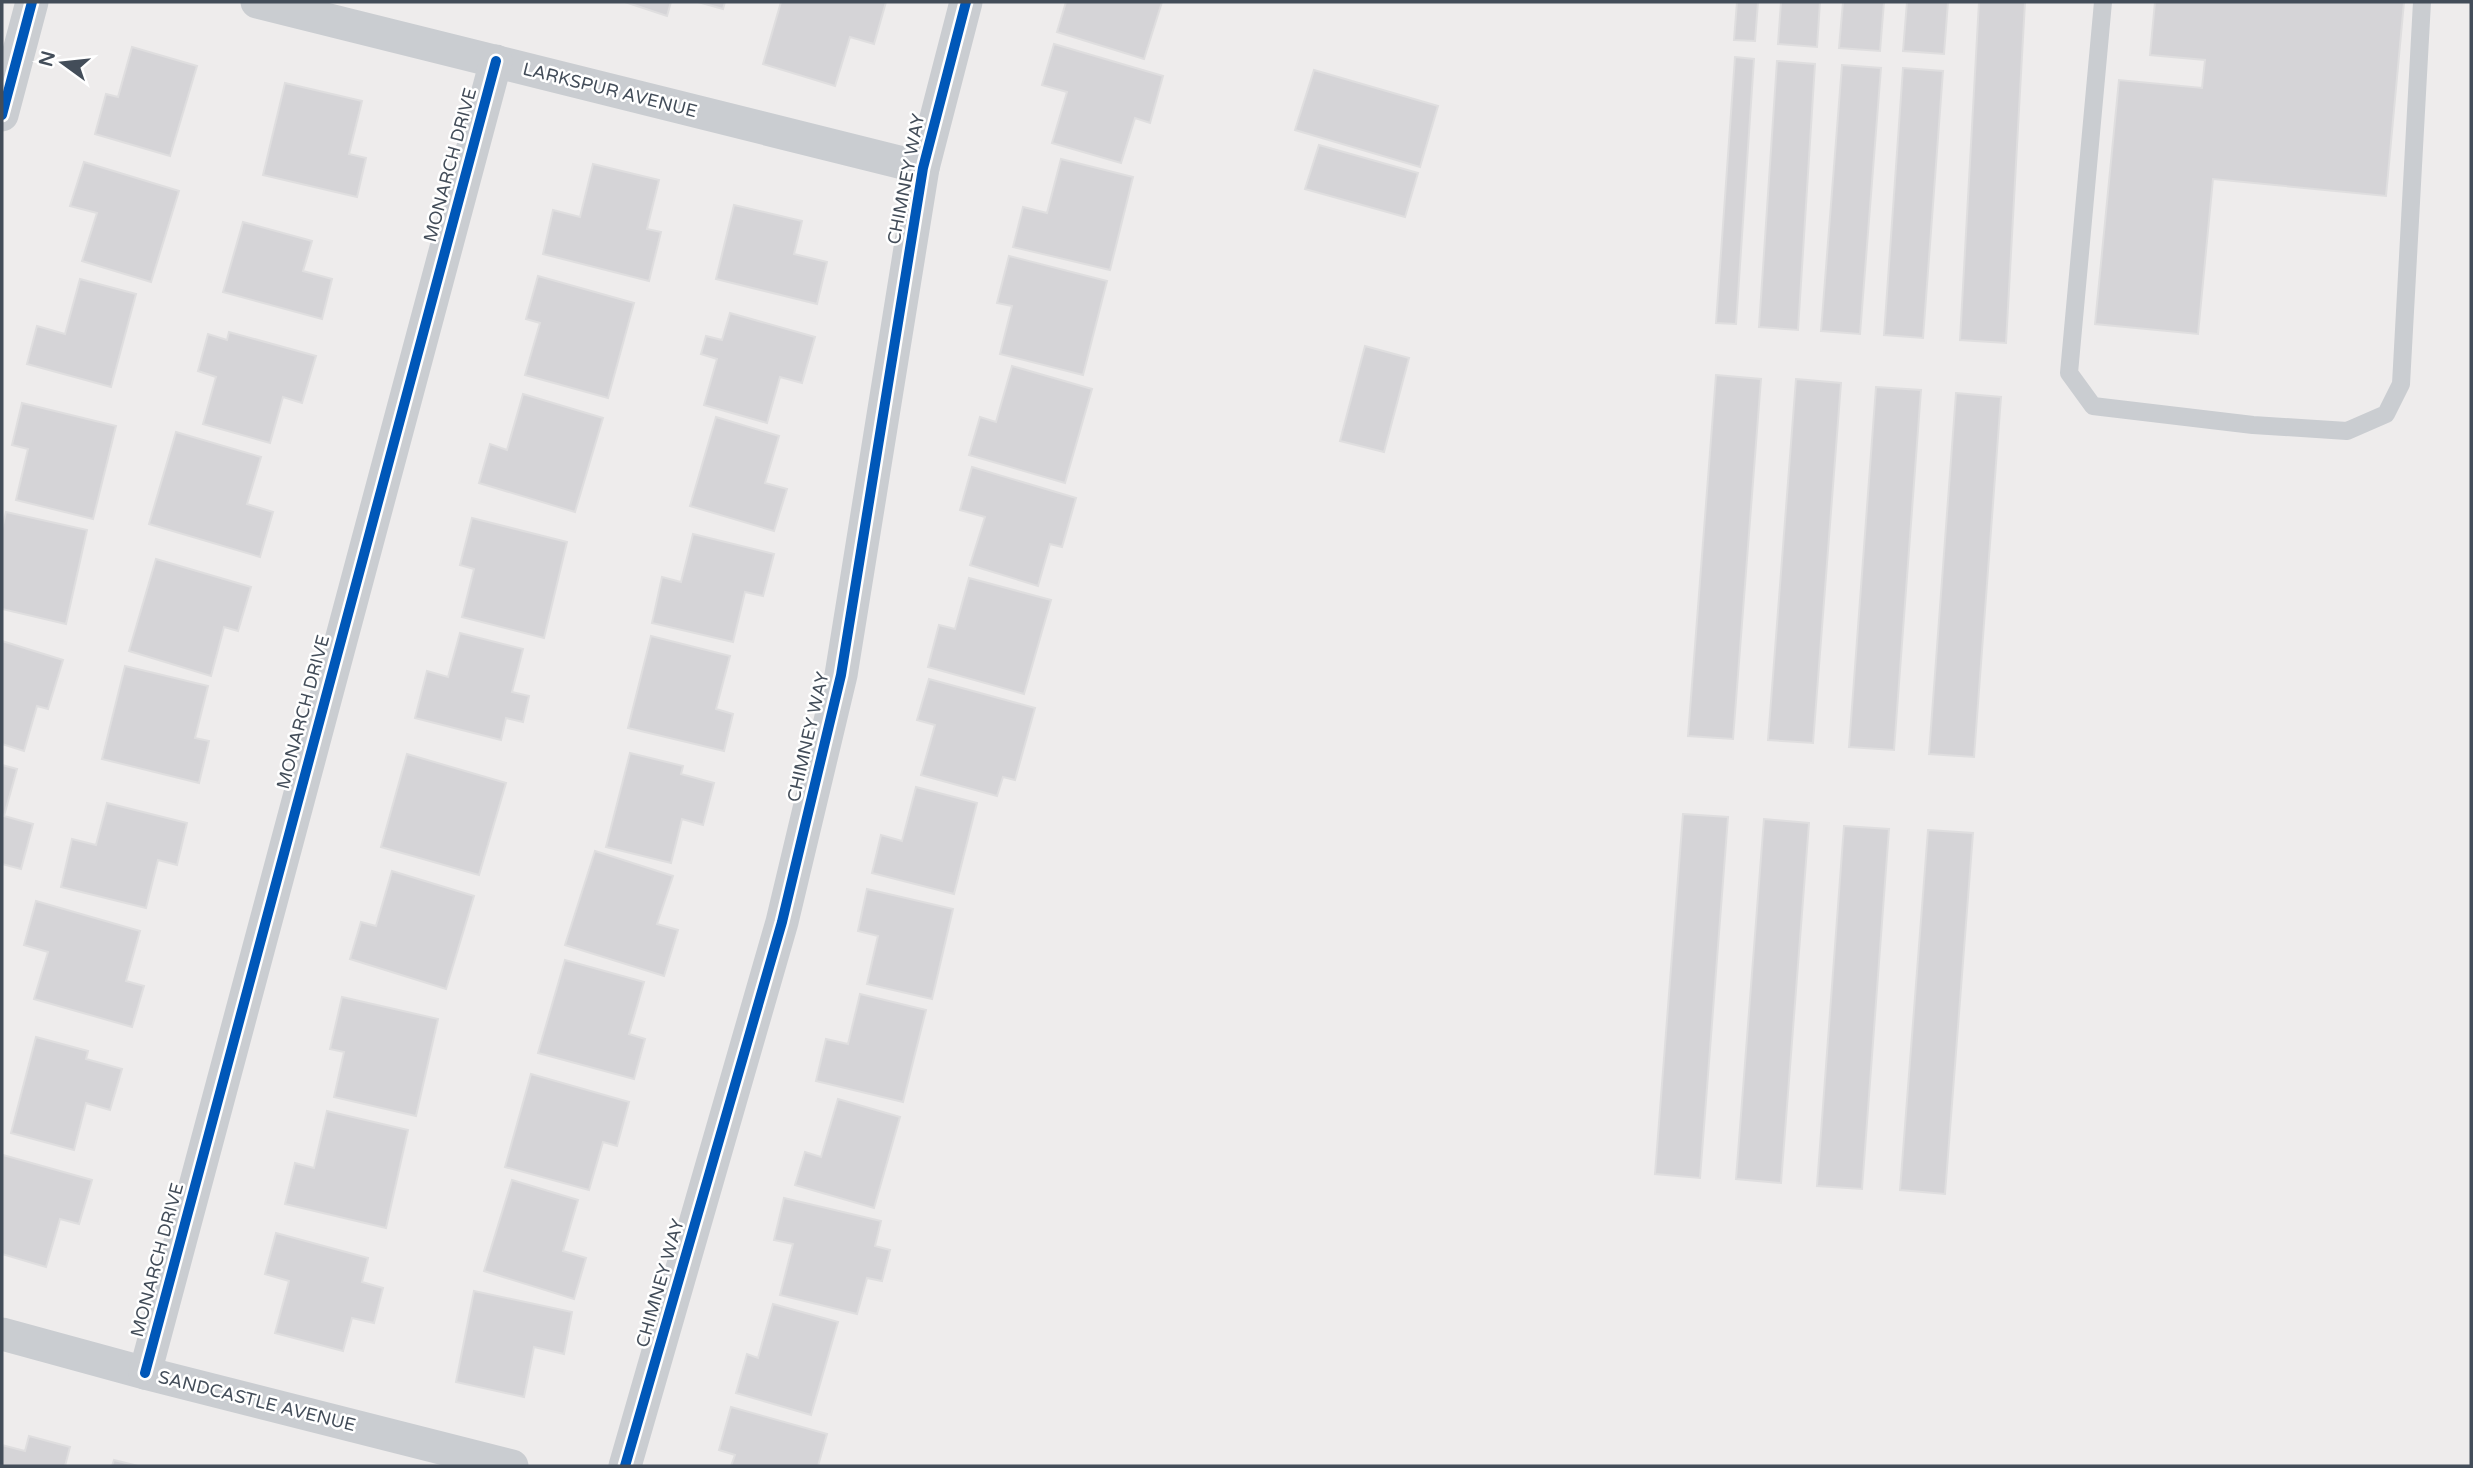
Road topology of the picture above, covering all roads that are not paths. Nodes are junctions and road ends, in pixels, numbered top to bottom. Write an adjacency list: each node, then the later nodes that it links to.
1 (32, 2): 7 (street)
2 (257, 2): 6 (street, LARKSPUR AVENUE)
3 (966, 2): 8 (street, CHIMNEY WAY)
4 (2103, 2): 5 (lane)
5 (2422, 2)
6 (496, 61): 8 (street, LARKSPUR AVENUE); 10 (street, MONARCH DRIVE)
7 (2, 115)
8 (923, 168): 12 (street, CHIMNEY WAY)
9 (2, 1334): 10 (street, SANDCASTLE AVENUE)
10 (145, 1373): 11 (street, SANDCASTLE AVENUE)
11 (512, 1466)
12 (625, 1466)

